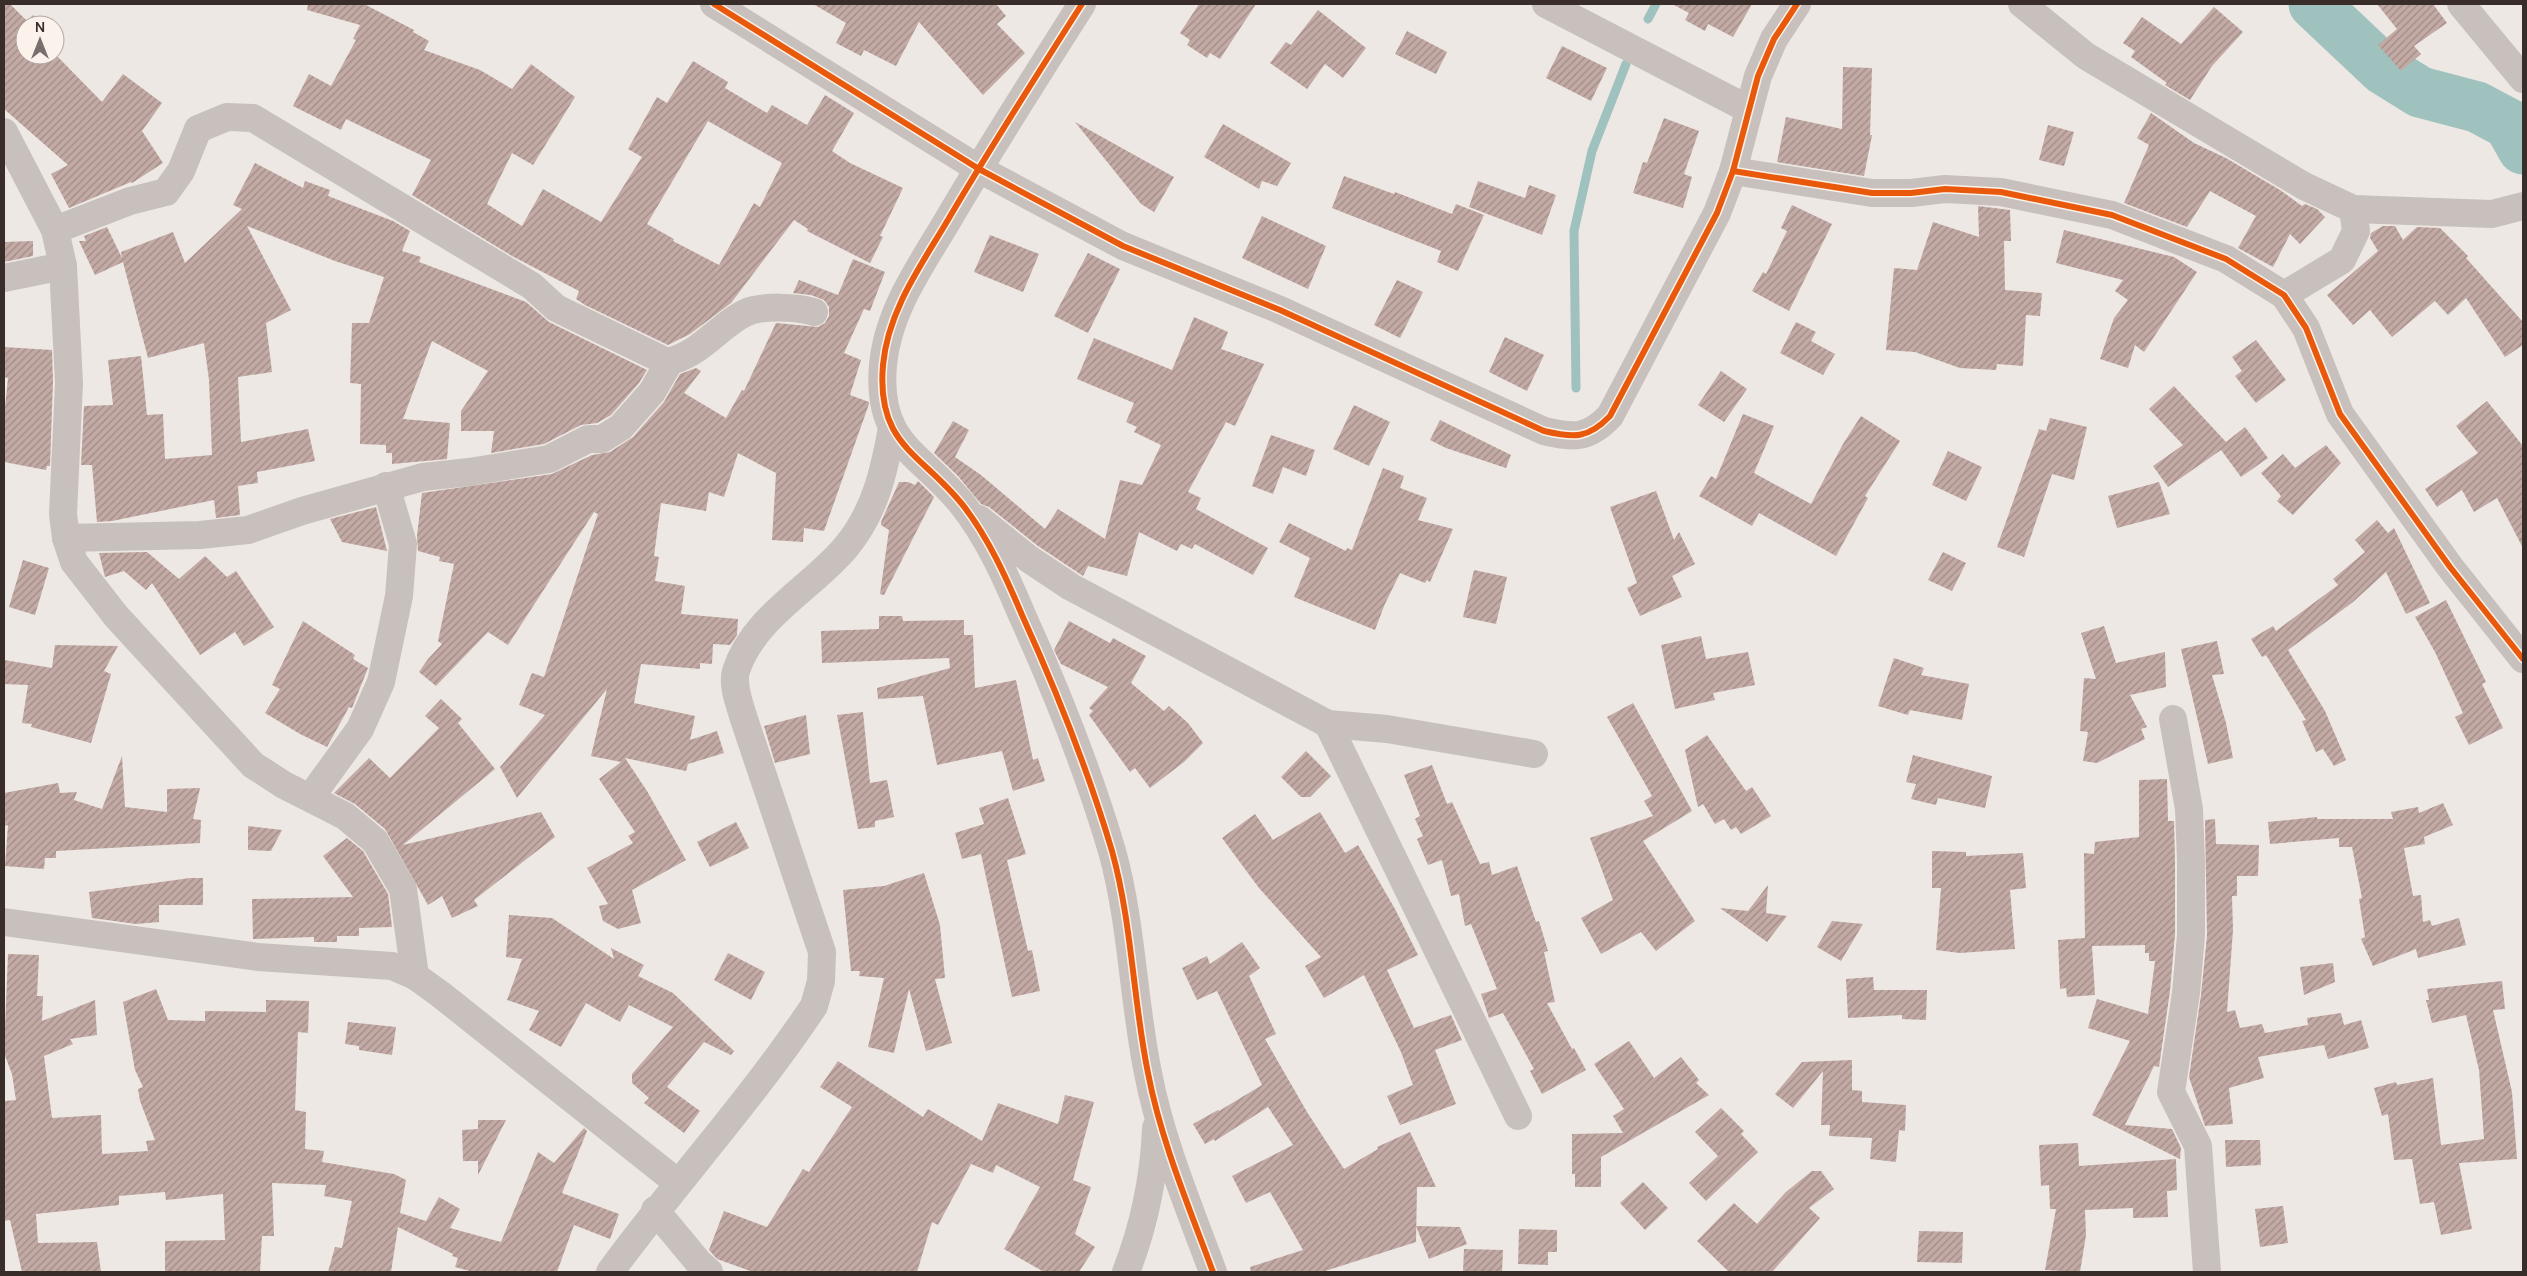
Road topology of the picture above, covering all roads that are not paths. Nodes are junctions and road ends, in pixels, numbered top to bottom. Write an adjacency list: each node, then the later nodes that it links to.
1 (714, 4): 10 (street)
2 (1082, 4): 10 (street)
3 (1546, 4): 8 (street)
4 (1797, 4): 8 (street)
5 (2022, 4): 13 (street)
6 (2461, 4): 7 (street)
7 (2523, 79)
8 (1748, 110): 11 (street)
9 (4, 132): 14 (street)
10 (978, 169): 11 (street); 20 (street)
11 (1733, 171): 17 (street)
12 (2523, 206): 13 (street)
13 (2353, 209): 17 (street)
14 (55, 230): 15 (street); 19 (street)
15 (63, 266): 16 (street); 23 (street)
16 (4, 278)
17 (2284, 295): 24 (street)
18 (814, 312): 19 (street)
19 (670, 362): 21 (street)
20 (892, 428): 22 (street); 33 (street)
21 (386, 486): 23 (street); 28 (street)
22 (961, 502): 26 (street); 31 (street)
23 (66, 538): 28 (street)
24 (2523, 659)
25 (2173, 719): 39 (street)
26 (1328, 724): 27 (street); 32 (street)
27 (1534, 754)
28 (310, 798): 30 (street)
29 (4, 922): 30 (street)
30 (415, 976): 33 (street)
31 (1156, 1113): 37 (street); 38 (street)
32 (1518, 1116)
33 (678, 1183): 34 (street)
34 (656, 1210): 35 (street); 36 (street)
35 (610, 1272)
36 (710, 1272)
37 (1126, 1272)
38 (1214, 1272)
39 (2207, 1272)

